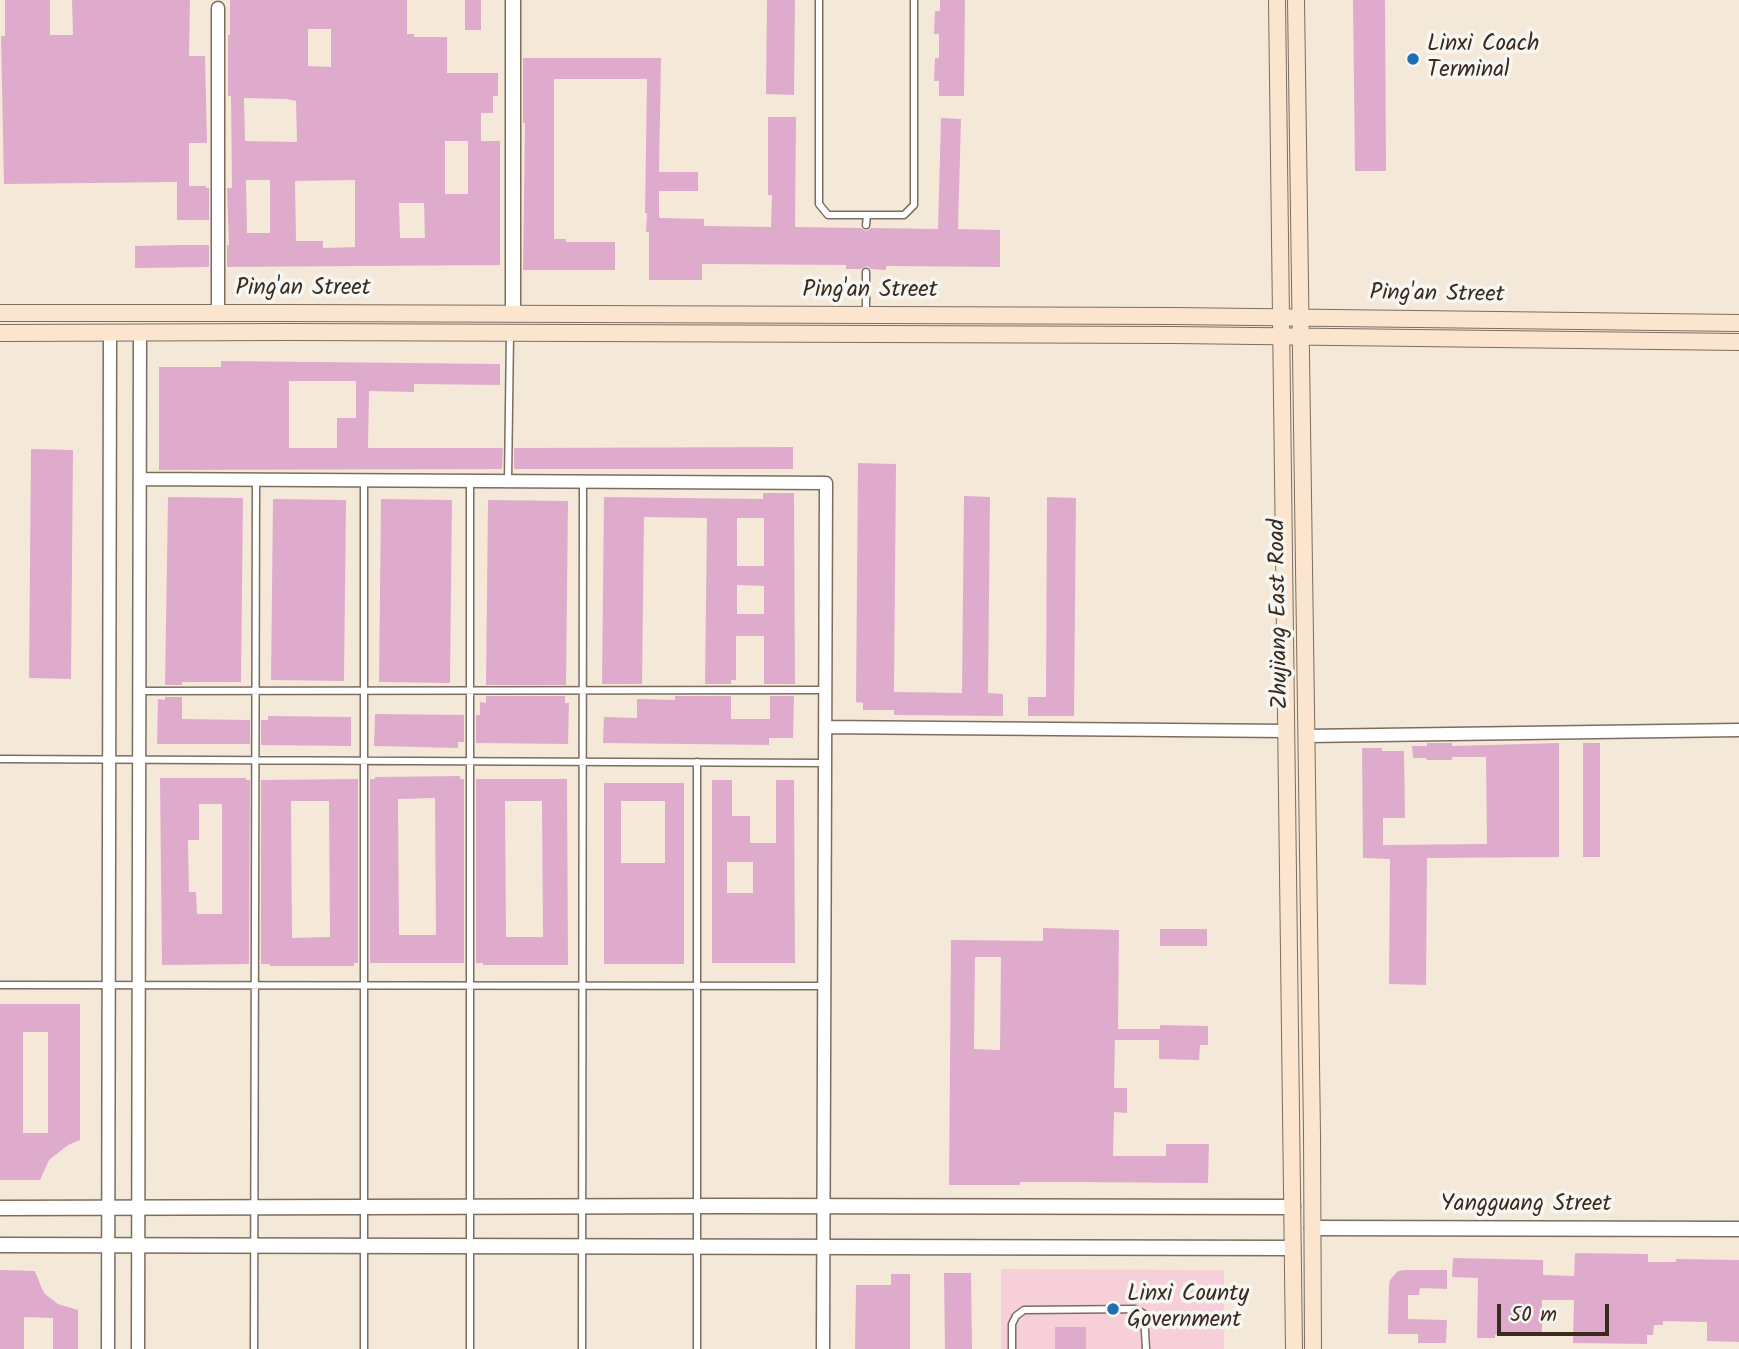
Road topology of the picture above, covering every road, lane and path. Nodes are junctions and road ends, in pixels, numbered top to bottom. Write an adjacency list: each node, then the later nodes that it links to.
1 (513, 0): 12 (street)
2 (819, 0): 7 (lane)
3 (914, 0): 7 (lane)
4 (1277, 0): 16 (main road)
5 (1296, 0): 14 (main road, Zhujiang East Road)
6 (218, 8): 11 (street)
7 (867, 215): 8 (lane)
8 (866, 225)
9 (866, 272): 13 (lane)
10 (0, 313): 11 (main road, Ping'an Street)
11 (218, 313): 12 (main road, Ping'an Street)
12 (513, 314): 13 (main road, Ping'an Street)
13 (866, 315): 16 (main road, Ping'an Street)
14 (1300, 317): 15 (main road, Ping'an Street); 16 (main road, Ping'an Street); 21 (main road, Zhujiang East Road)
15 (1739, 323)
16 (1281, 327): 20 (main road, Ping'an Street); 21 (main road, Ping'an Street); 37 (main road)
17 (0, 333): 18 (main road, Ping'an Street)
18 (110, 333): 19 (main road, Ping'an Street); 40 (street)
19 (140, 333): 20 (main road, Ping'an Street); 23 (street)
20 (510, 333): 27 (lane)
21 (1300, 337): 22 (main road, Ping'an Street); 38 (main road, Zhujiang East Road)
22 (1739, 342)
23 (140, 480): 24 (street); 31 (street)
24 (256, 480): 25 (street); 32 (lane)
25 (365, 480): 26 (street); 33 (lane)
26 (470, 481): 27 (street); 34 (lane)
27 (508, 481): 28 (street)
28 (583, 481): 29 (lane); 30 (street)
29 (583, 690): 30 (lane); 34 (lane); 45 (lane)
30 (825, 690): 35 (street)
31 (139, 691): 32 (lane); 41 (street)
32 (256, 691): 33 (lane); 42 (lane)
33 (364, 691): 34 (lane); 43 (lane)
34 (470, 691): 44 (lane)
35 (825, 727): 37 (street); 47 (street)
36 (1739, 730): 38 (street)
37 (1287, 731): 63 (main road)
38 (1306, 736): 67 (main road, Zhujiang East Road)
39 (0, 759): 40 (lane)
40 (109, 760): 41 (lane); 49 (street)
41 (139, 760): 42 (lane); 50 (street)
42 (256, 760): 43 (lane); 51 (lane)
43 (364, 761): 44 (lane); 52 (lane)
44 (470, 761): 45 (lane); 53 (lane)
45 (583, 761): 46 (lane); 54 (lane)
46 (697, 762): 47 (lane); 55 (lane)
47 (825, 763): 56 (street)
48 (0, 985): 49 (lane)
49 (109, 985): 50 (lane); 65 (street)
50 (139, 985): 51 (lane); 66 (street)
51 (255, 985): 52 (lane); 60 (lane)
52 (364, 986): 53 (lane); 61 (lane)
53 (470, 986): 54 (lane); 62 (lane)
54 (583, 986): 55 (lane); 57 (lane)
55 (697, 986): 56 (lane); 58 (lane)
56 (824, 986): 59 (street)
57 (582, 1206): 58 (street); 62 (street); 75 (lane)
58 (697, 1206): 59 (street); 76 (lane)
59 (824, 1206): 63 (street); 77 (street)
60 (255, 1207): 61 (street); 66 (street); 72 (lane)
61 (364, 1207): 62 (street); 73 (lane)
62 (470, 1207): 74 (lane)
63 (1293, 1207): 78 (main road)
64 (0, 1208): 65 (street)
65 (108, 1208): 66 (street); 70 (street)
66 (138, 1208): 71 (street)
67 (1312, 1228): 68 (street, Yangguang Street); 90 (main road, Zhujiang East Road)
68 (1739, 1228)
69 (0, 1245): 70 (street)
70 (108, 1245): 71 (street); 79 (street)
71 (138, 1246): 72 (street); 80 (street)
72 (255, 1246): 73 (street); 81 (lane)
73 (364, 1246): 74 (street); 82 (lane)
74 (470, 1246): 75 (street); 83 (lane)
75 (582, 1247): 76 (street); 84 (lane)
76 (697, 1247): 77 (street); 85 (lane)
77 (824, 1247): 78 (street); 86 (street)
78 (1293, 1248): 89 (main road)
79 (108, 1349)
80 (138, 1349)
81 (254, 1349)
82 (364, 1349)
83 (470, 1349)
84 (582, 1349)
85 (697, 1349)
86 (823, 1349)
87 (1012, 1349): 88 (lane)
88 (1146, 1349)
89 (1294, 1349)
90 (1313, 1349)

